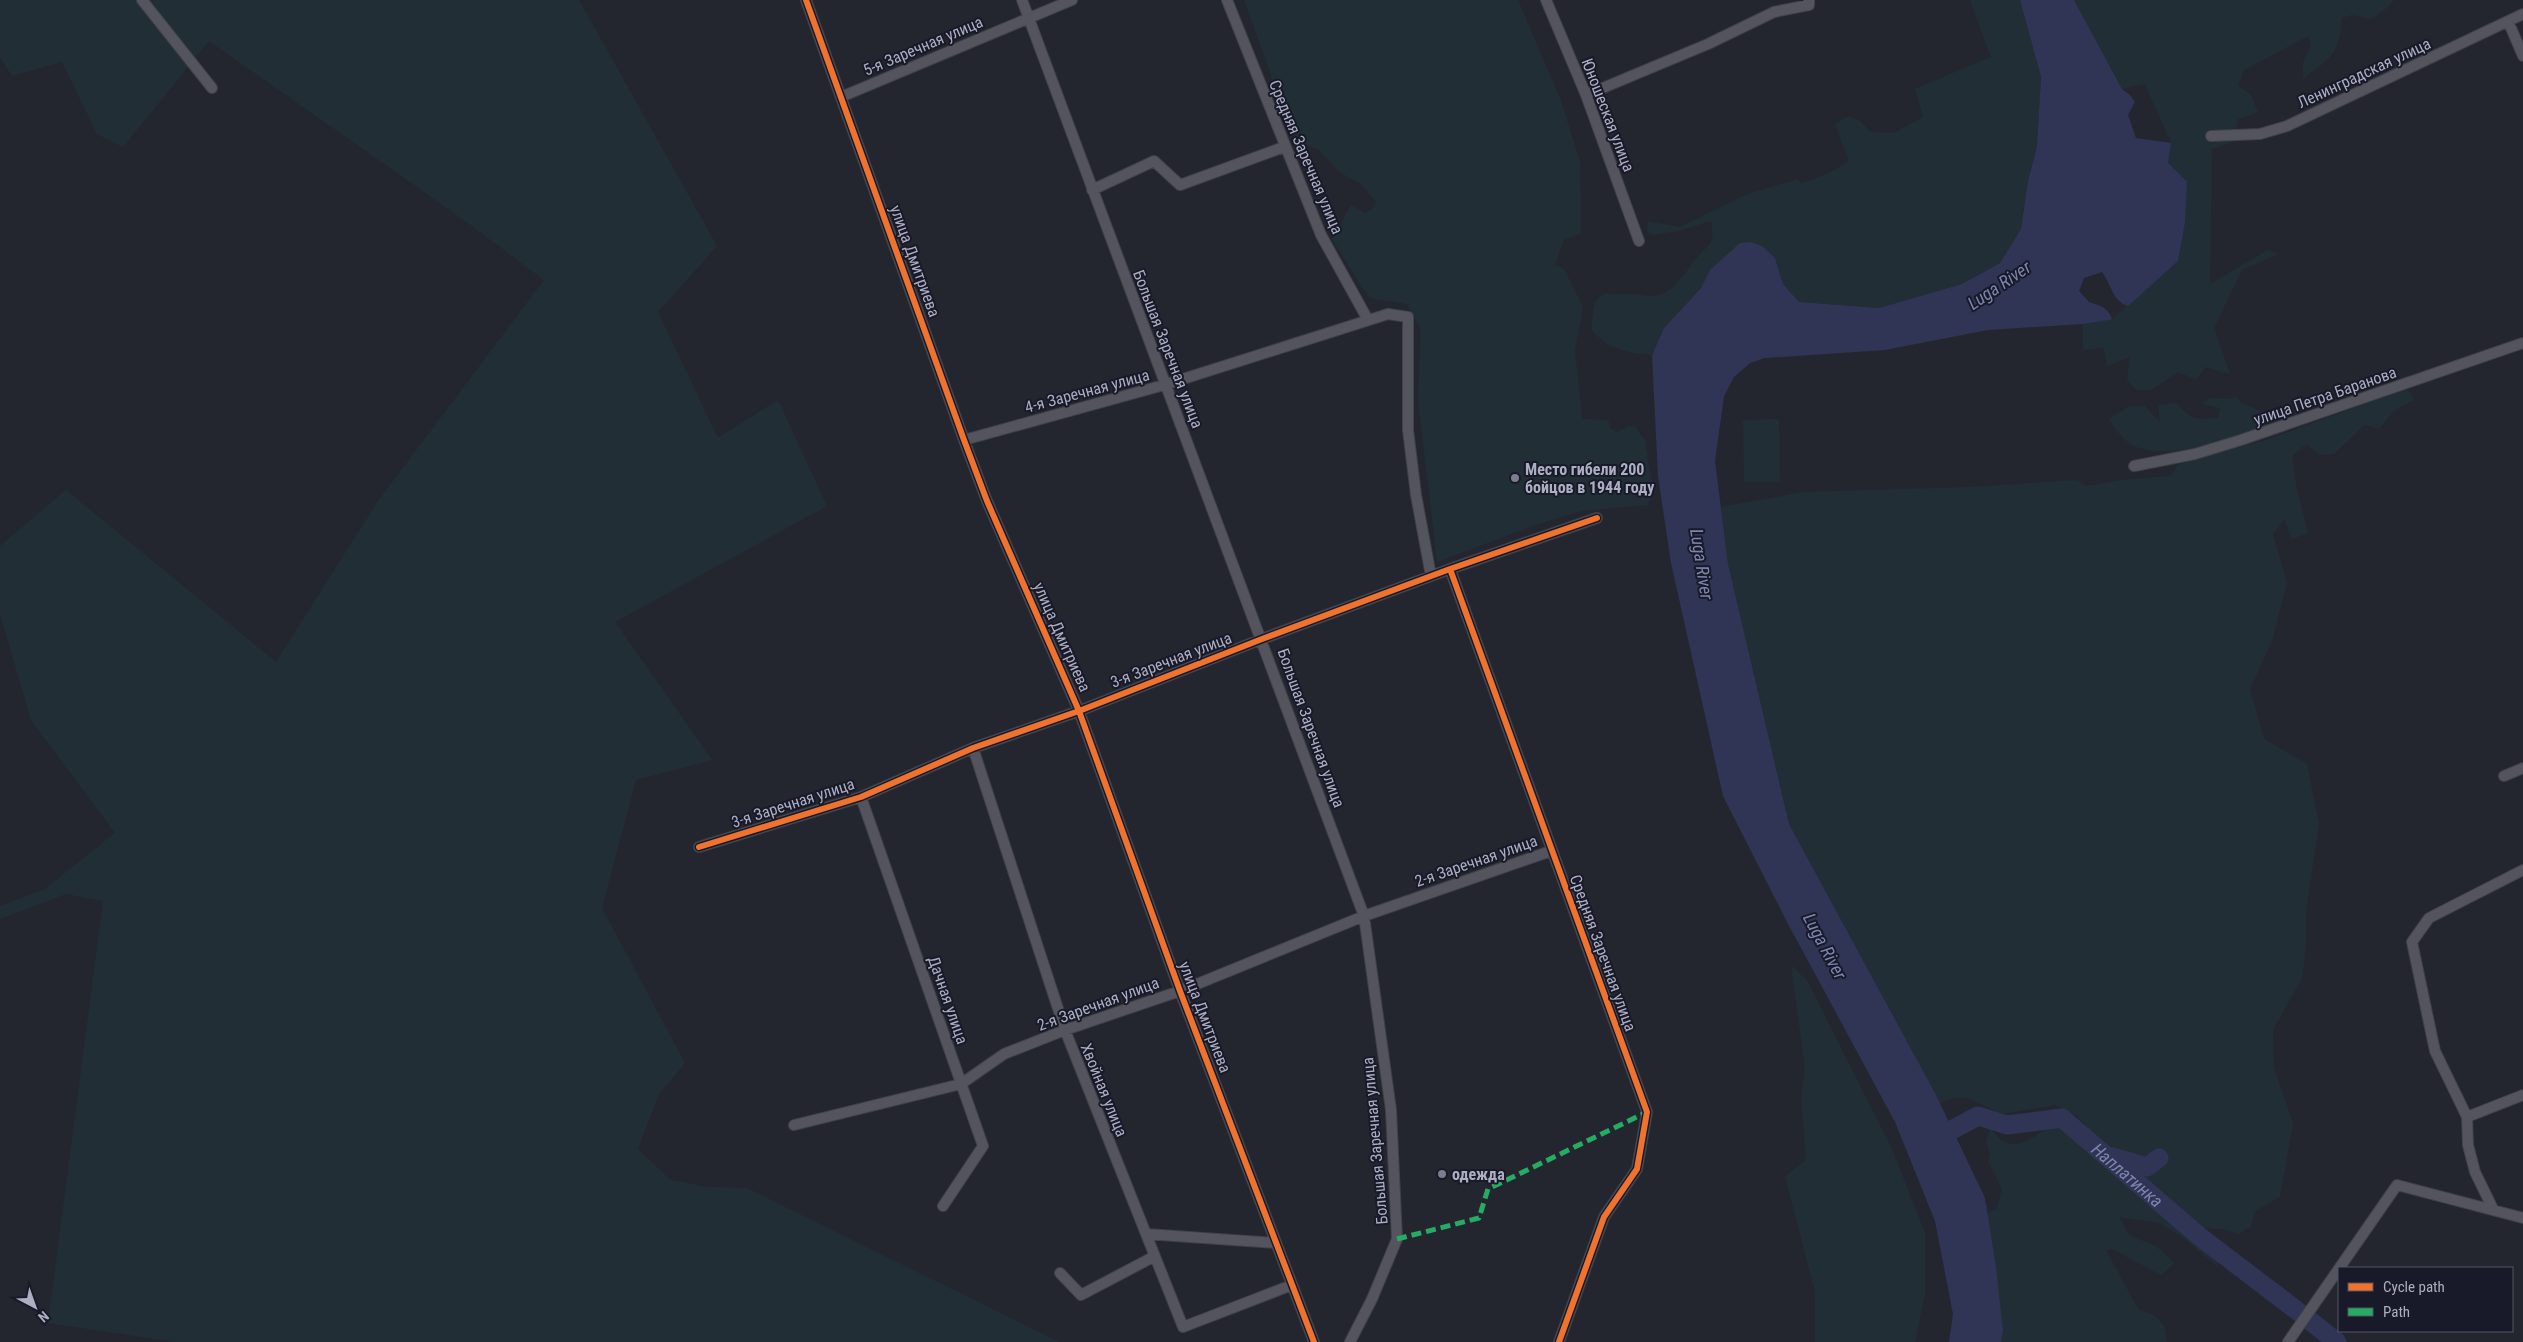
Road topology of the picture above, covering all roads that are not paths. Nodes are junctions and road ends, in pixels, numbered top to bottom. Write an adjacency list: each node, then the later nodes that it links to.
1 (142, 0): 12 (street)
2 (806, 0): 14 (street, улица Дмитриева)
3 (1022, 0): 9 (street, Большая Заречная улица)
4 (1072, 0): 9 (street, 5-я Заречная улица)
5 (1227, 0): 16 (street, Средняя Заречная улица)
6 (1546, 0): 13 (street, Юношеская улица)
7 (1809, 3): 13 (street)
8 (2523, 14): 10 (street, Ленинградская улица)
9 (1028, 17): 14 (street, 5-я Заречная улица); 17 (street, Большая Заречная улица)
10 (2508, 21): 11 (street); 15 (street, Ленинградская улица)
11 (2523, 56)
12 (212, 88)
13 (1586, 96): 18 (street, Юношеская улица)
14 (842, 97): 22 (street, улица Дмитриева)
15 (2211, 136)
16 (1284, 147): 17 (street); 19 (street, Средняя Заречная улица)
17 (1092, 190): 21 (street, Большая Заречная улица)
18 (1639, 241)
19 (1368, 320): 21 (street, 4-я Заречная улица); 26 (street, 4-я Заречная улица)
20 (2523, 343): 23 (street, улица Петра Баранова)
21 (1164, 385): 22 (street, 4-я Заречная улица); 27 (street, Большая Заречная улица)
22 (964, 440): 28 (street, улица Дмитриева)
23 (2134, 466)
24 (1596, 518): 25 (street, 3-я Заречная улица)
25 (1450, 569): 26 (street, 3-я Заречная улица); 34 (street, Средняя Заречная улица)
26 (1431, 576): 27 (street, 3-я Заречная улица)
27 (1262, 639): 28 (street, 3-я Заречная улица); 36 (street, Большая Заречная улица)
28 (1079, 711): 29 (street, 3-я Заречная улица); 37 (street, улица Дмитриева)
29 (973, 748): 32 (street, 3-я Заречная улица); 38 (street, Хвойная улица)
30 (2523, 768): 31 (street)
31 (2504, 776)
32 (861, 797): 33 (street, 3-я Заречная улица); 39 (street, Дачная улица)
33 (699, 848)
34 (1551, 851): 36 (street, 2-я Заречная улица); 55 (street, Средняя Заречная улица)
35 (2523, 870): 41 (street)
36 (1364, 916): 37 (street, 2-я Заречная улица); 54 (street, Большая Заречная улица)
37 (1180, 991): 38 (street, 2-я Заречная улица); 47 (street, улица Дмитриева)
38 (1065, 1030): 39 (street, 2-я Заречная улица); 46 (street, Хвойная улица)
39 (961, 1084): 42 (street, 2-я Заречная улица); 43 (street, Дачная улица)
40 (2523, 1095): 41 (street)
41 (2467, 1117): 44 (street)
42 (794, 1124)
43 (943, 1206)
44 (2492, 1209): 45 (street); 49 (street)
45 (2523, 1218)
46 (1146, 1234): 47 (street); 48 (street, Хвойная улица)
47 (1276, 1243): 52 (street, улица Дмитриева)
48 (1155, 1256): 51 (street); 52 (street, Хвойная улица)
49 (2340, 1267)
50 (2338, 1270): 56 (street)
51 (1060, 1273)
52 (1292, 1285): 53 (street, улица Дмитриева)
53 (1314, 1342)
54 (1350, 1342)
55 (1559, 1342)
56 (2288, 1342)

